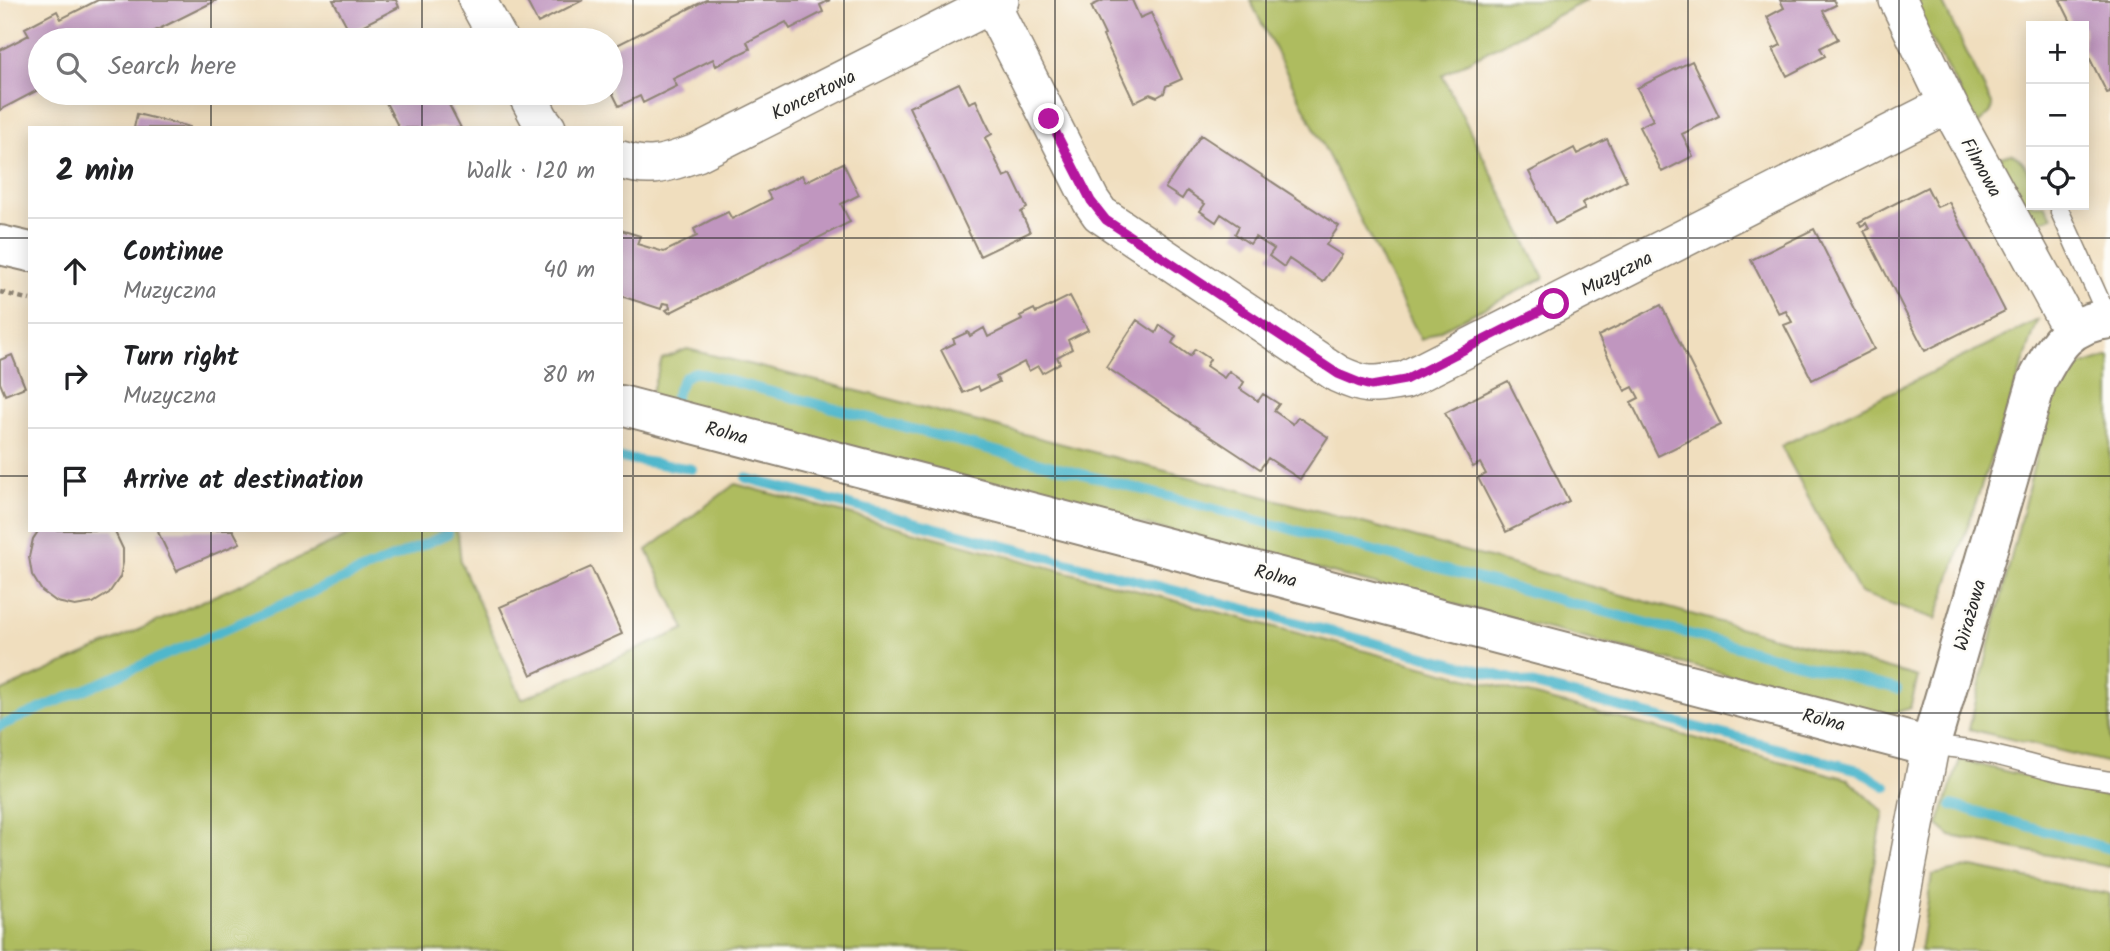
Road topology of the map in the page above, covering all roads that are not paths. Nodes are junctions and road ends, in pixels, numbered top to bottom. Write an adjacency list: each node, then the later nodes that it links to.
1 (477, 0): 4 (street)
2 (1898, 0): 5 (street, Filmowa)
3 (993, 2): 5 (street, Muzyczna); 8 (street, Koncertowa)
4 (492, 28)
5 (1948, 104): 13 (street, Filmowa)
6 (532, 105): 7 (street)
7 (545, 126)
8 (623, 161)
9 (2060, 212): 12 (lane)
10 (0, 245): 11 (street)
11 (28, 252)
12 (2109, 318): 13 (street, Wirażowa)
13 (2072, 331): 15 (street, Wirażowa)
14 (623, 406): 15 (street, Rolna)
15 (1930, 747): 16 (lane); 17 (street, Wirażowa)
16 (2110, 781)
17 (1891, 951)

